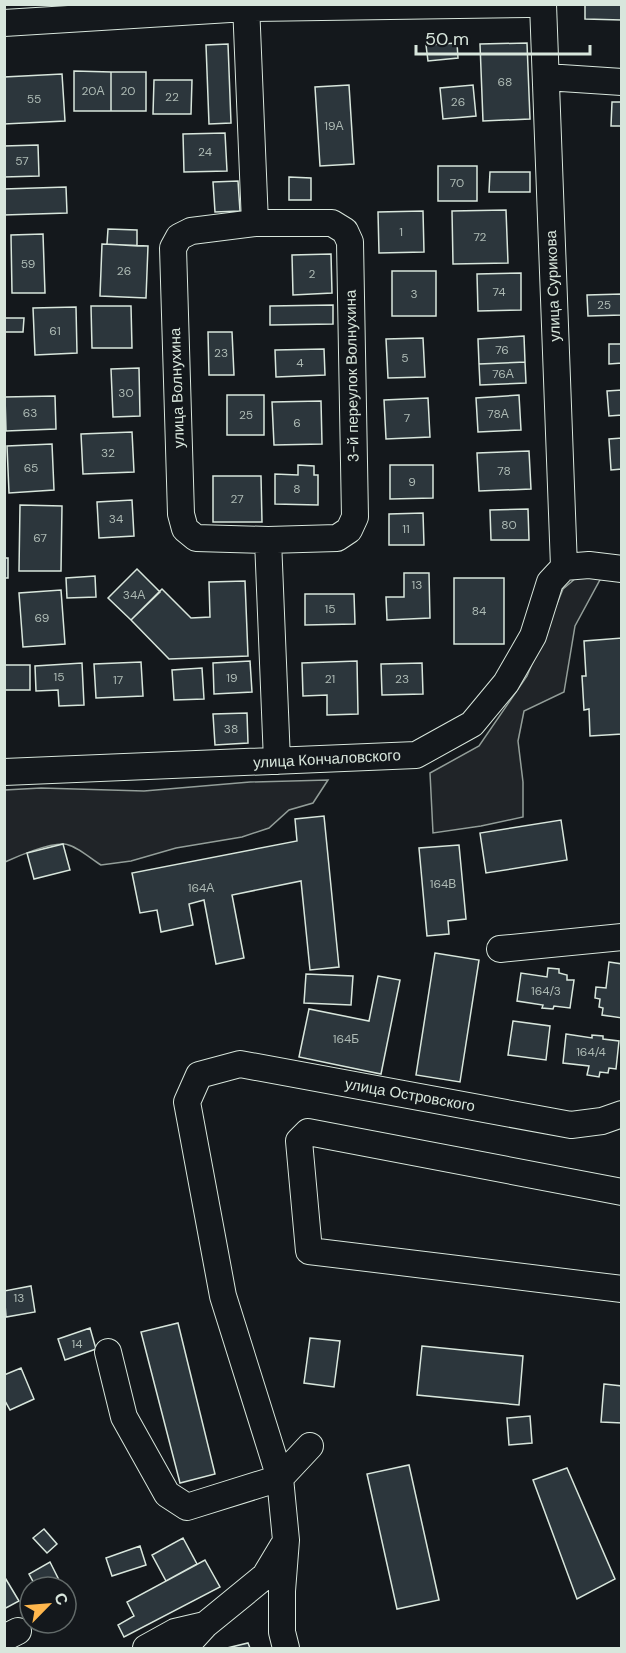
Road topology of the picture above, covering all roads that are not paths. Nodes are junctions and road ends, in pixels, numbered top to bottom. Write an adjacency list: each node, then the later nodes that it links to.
1 (528, 4): 3 (street)
2 (543, 4): 5 (street, улица Сурикова)
3 (246, 6): 4 (street); 7 (street)
4 (4, 23)
5 (546, 77): 6 (street); 9 (street, улица Сурикова)
6 (621, 82)
7 (255, 223): 8 (street, улица Волнухина); 8 (street, 3-й переулок Волнухина)
8 (268, 540): 11 (street)
9 (564, 567): 10 (street); 11 (street, улица Кончаловского)
10 (621, 569)
11 (277, 761): 12 (street, улица Кончаловского)
12 (4, 772)
13 (621, 937): 14 (street)
14 (500, 949)
15 (621, 1114): 20 (street, улица Островского)
16 (621, 1192): 17 (street)
17 (621, 1289)
18 (108, 1352): 20 (street)
19 (310, 1446): 20 (street)
20 (280, 1478): 21 (street)
21 (286, 1540): 22 (street); 25 (street)
22 (205, 1624): 23 (street); 24 (street)
23 (146, 1648)
24 (184, 1648)
25 (286, 1648)

